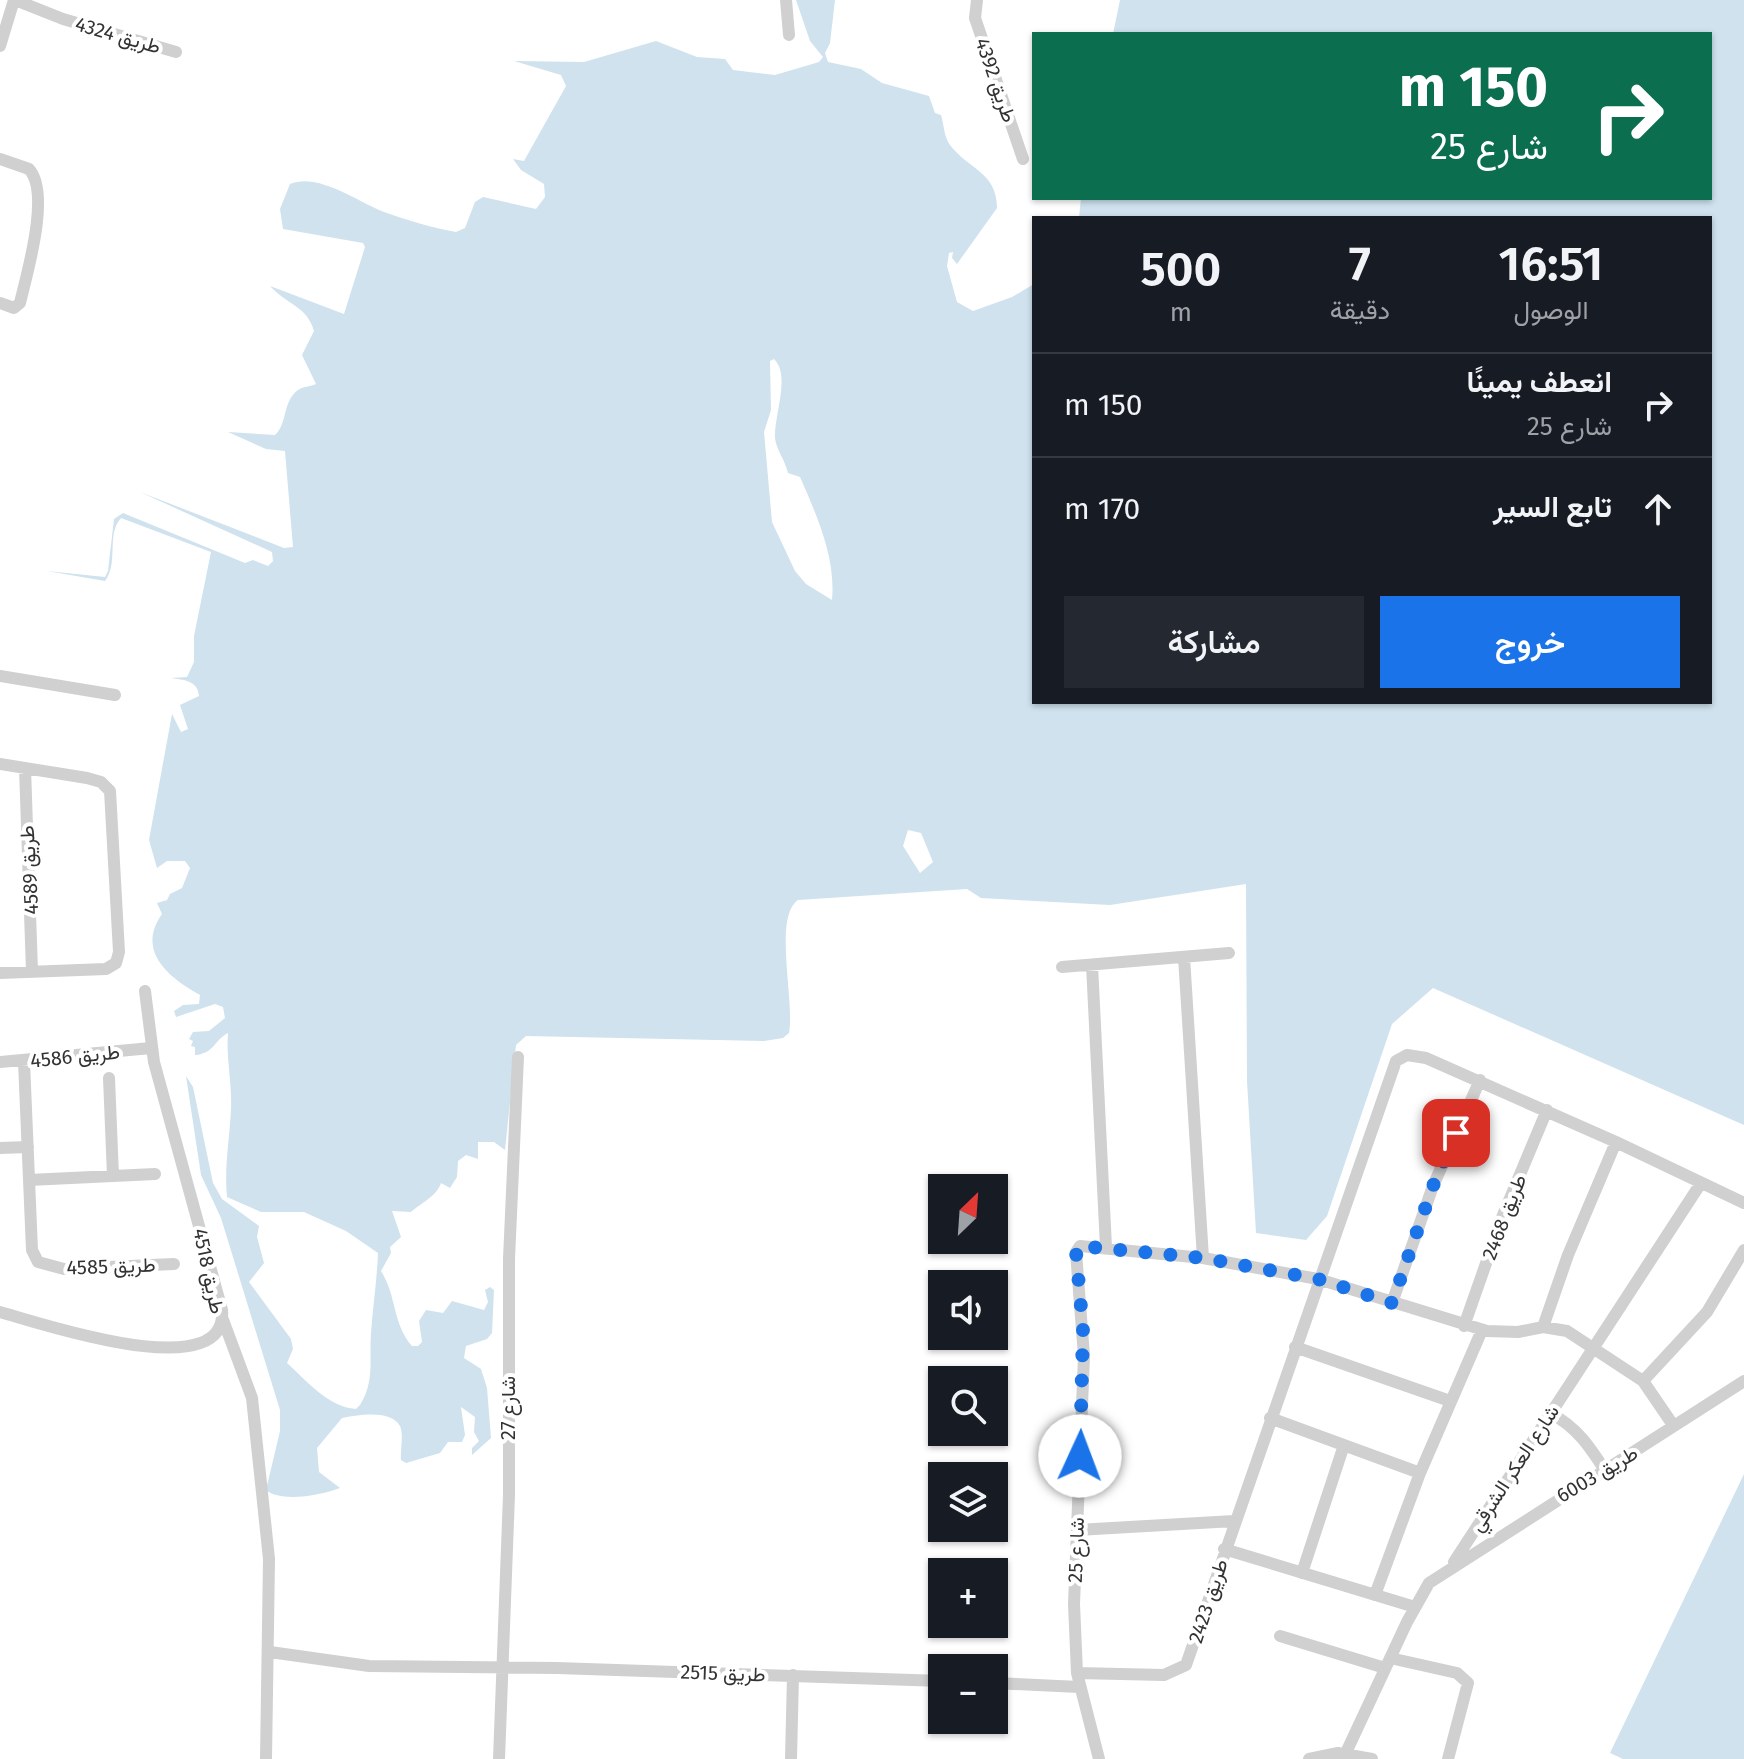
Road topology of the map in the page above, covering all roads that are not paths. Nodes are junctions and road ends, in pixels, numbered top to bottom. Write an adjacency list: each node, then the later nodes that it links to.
1 (14, 0): 5 (street); 6 (street, طريق 4324)
2 (786, 0): 4 (street)
3 (977, 0): 8 (street, طريق 4392)
4 (789, 35)
5 (0, 46)
6 (176, 52)
7 (0, 159): 9 (street)
8 (1023, 159)
9 (0, 303)
10 (0, 676): 11 (street)
11 (115, 695)
12 (0, 764): 13 (street)
13 (25, 768): 18 (street, طريق 4589); 18 (street)
14 (1229, 953): 15 (street)
15 (1184, 957): 16 (street); 38 (street)
16 (1092, 965): 17 (street); 36 (street)
17 (1062, 967)
18 (32, 971): 19 (street)
19 (0, 973)
20 (145, 991): 21 (street, طريق 4518)
21 (151, 1048): 24 (street, طريق 4586); 43 (street, طريق 4518)
22 (518, 1057): 68 (street, شارع 27)
23 (0, 1062): 24 (street, طريق 4586)
24 (24, 1062): 29 (street, طريق 4585)
25 (109, 1078): 32 (street)
26 (1480, 1080): 27 (street); 40 (street, طريق 2423); 41 (street)
27 (1547, 1110): 28 (street); 44 (street, طريق 2468)
28 (1616, 1142): 34 (street); 45 (street)
29 (28, 1147): 30 (street); 33 (street, طريق 4585)
30 (0, 1148)
31 (155, 1174): 32 (street)
32 (113, 1176): 33 (street)
33 (29, 1180): 39 (street, طريق 4585)
34 (1701, 1183): 35 (street); 47 (street, شارع العكر الشرقي)
35 (1744, 1203)
36 (1106, 1247): 38 (street, شارع 25); 59 (street, شارع 25)
37 (1744, 1250): 49 (street)
38 (1203, 1258): 40 (street, شارع 25)
39 (174, 1264)
40 (1318, 1279): 41 (street, شارع 25); 48 (street, طريق 2423)
41 (1392, 1303): 44 (street, شارع 25)
42 (0, 1312): 43 (street, طريق 4518)
43 (222, 1317): 66 (street)
44 (1464, 1326): 46 (street, شارع 25)
45 (1543, 1327): 46 (street, شارع 25); 47 (street)
46 (1482, 1330): 51 (street)
47 (1594, 1346): 49 (street); 52 (street, شارع العكر الشرقي)
48 (1295, 1347): 51 (street); 53 (street, طريق 2423)
49 (1643, 1381): 54 (street)
50 (1744, 1381): 54 (street, طريق 6003)
51 (1450, 1401): 57 (street)
52 (1550, 1413): 56 (street); 61 (street, شارع العكر الشرقي)
53 (1270, 1418): 55 (street); 58 (street, طريق 2423)
54 (1673, 1425): 56 (street, طريق 6003)
55 (1344, 1445): 57 (street); 62 (street)
56 (1606, 1472): 61 (street, طريق 6003)
57 (1420, 1473): 63 (street)
58 (1234, 1521): 59 (street); 60 (street, طريق 2423)
59 (1077, 1530): 69 (street, شارع 25)
60 (1224, 1549): 62 (street); 69 (street, طريق 2423)
61 (1450, 1568): 64 (street, شارع العكر الشرقي)
62 (1302, 1573): 63 (street)
63 (1375, 1595): 64 (street)
64 (1415, 1607): 67 (street, شارع العكر الشرقي)
65 (1280, 1636): 67 (street)
66 (270, 1652): 68 (street, طريق 2515); 75 (street)
67 (1387, 1663): 74 (street, شارع العكر الشرقي); 81 (street)
68 (505, 1667): 70 (street, طريق 2515); 76 (street, شارع 27)
69 (1077, 1673): 73 (street, شارع 25)
70 (793, 1675): 71 (street, طريق 2515); 77 (street)
71 (928, 1680)
72 (1008, 1684): 73 (street)
73 (1079, 1687): 78 (street, شارع 25)
74 (1344, 1756): 79 (street); 80 (street)
75 (266, 1759)
76 (499, 1759)
77 (791, 1759)
78 (1099, 1759)
79 (1309, 1759)
80 (1372, 1759)
81 (1448, 1759)

